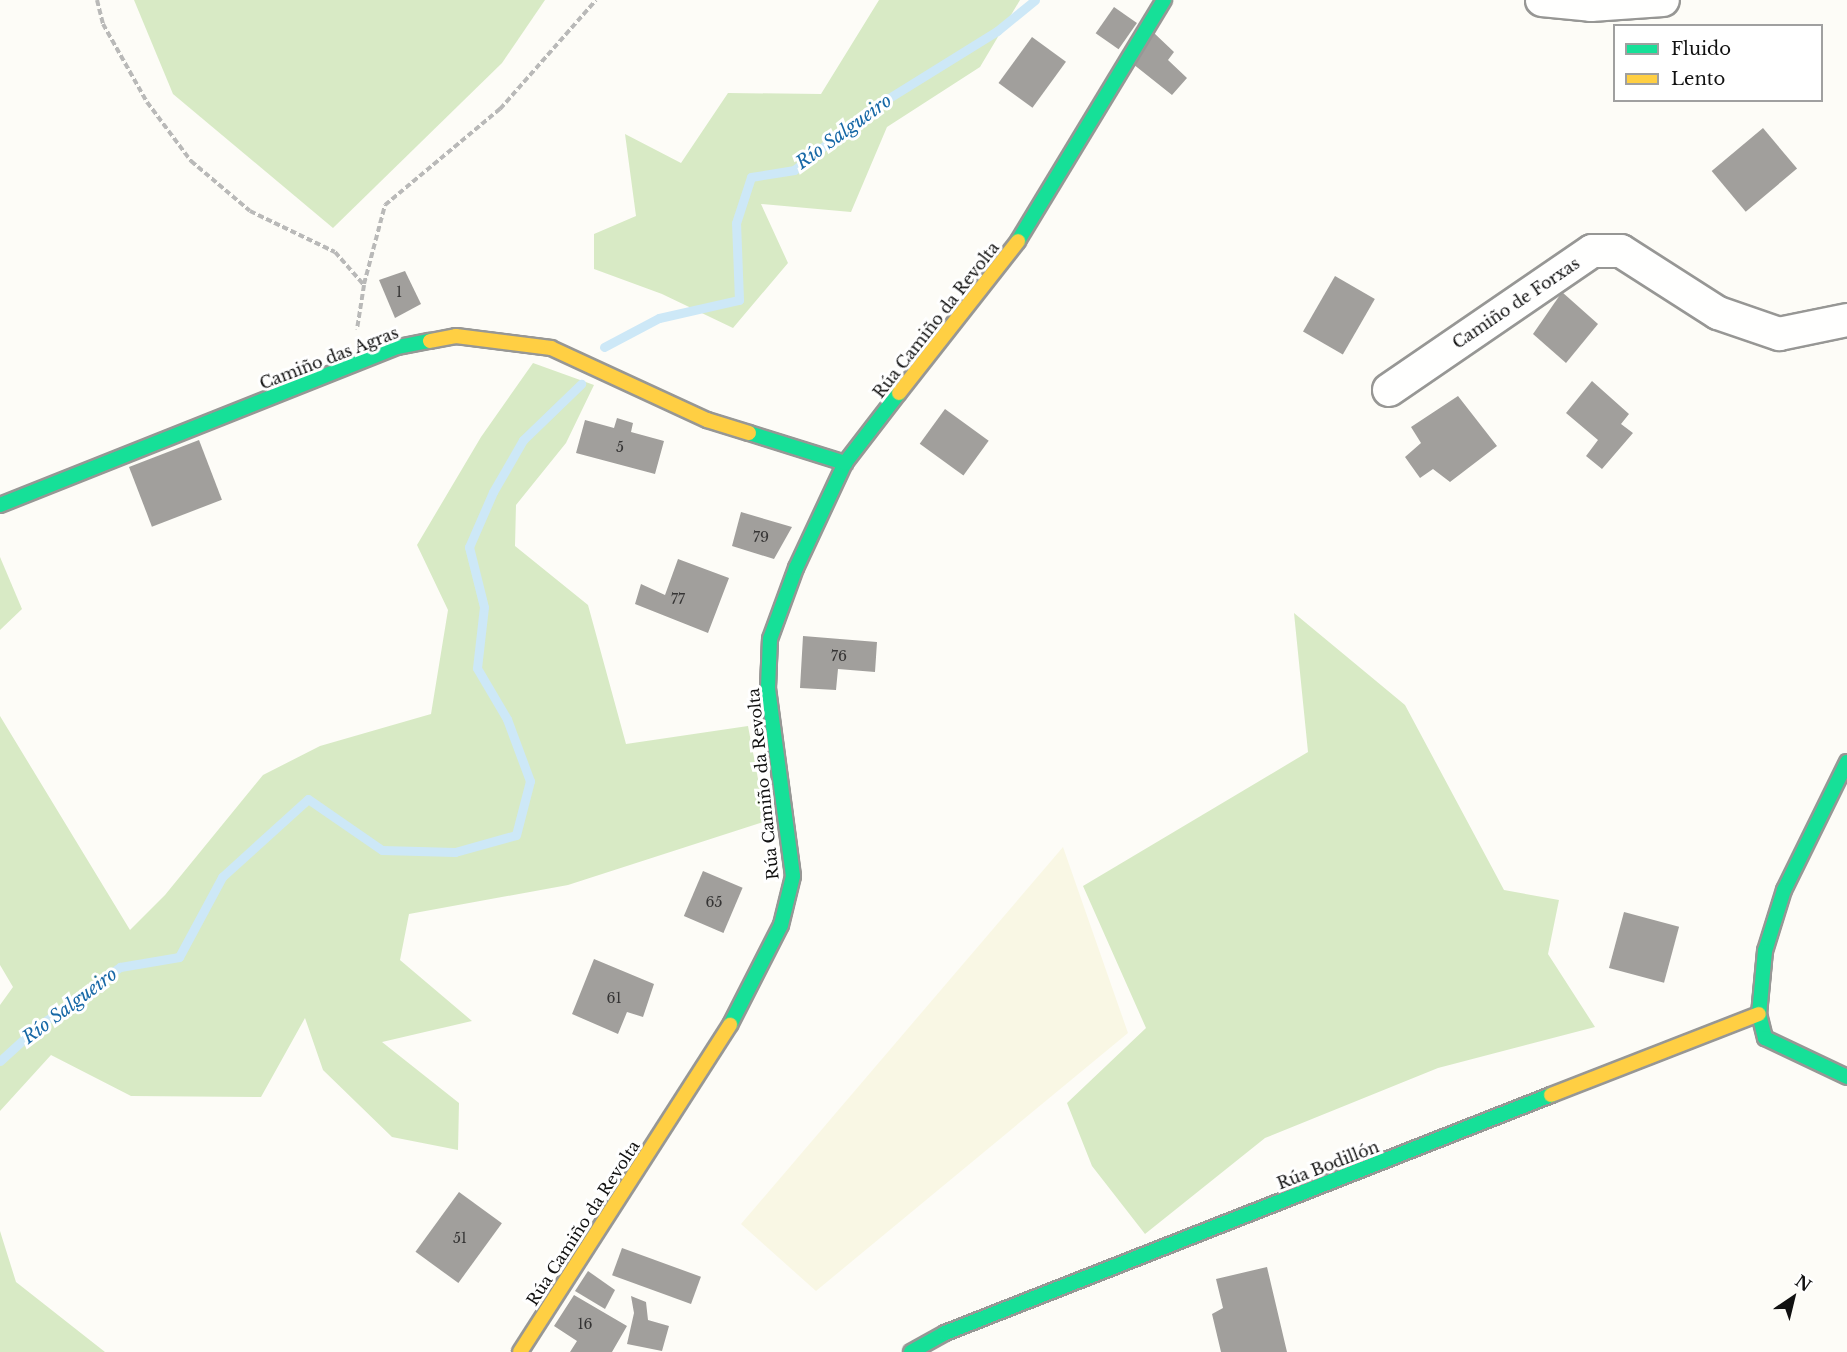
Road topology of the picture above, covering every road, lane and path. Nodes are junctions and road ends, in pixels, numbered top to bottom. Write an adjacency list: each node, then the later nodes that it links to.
1 (97, 0): 6 (path)
2 (596, 0): 6 (path)
3 (1164, 0): 10 (street, Rúa Camiño da Revolta)
4 (1542, 0): 5 (street)
5 (1663, 0)
6 (364, 285): 8 (path)
7 (1847, 320): 9 (street, Camiño de Forxas)
8 (352, 365): 10 (street, Camiño das Agras); 11 (street, Camiño das Agras)
9 (1389, 390)
10 (845, 463): 15 (street, Rúa Camiño da Revolta)
11 (0, 506)
12 (1847, 762): 13 (street)
13 (1759, 1014): 14 (street); 16 (street, Rúa Bodillón)
14 (1847, 1077)
15 (520, 1352)
16 (910, 1352)

